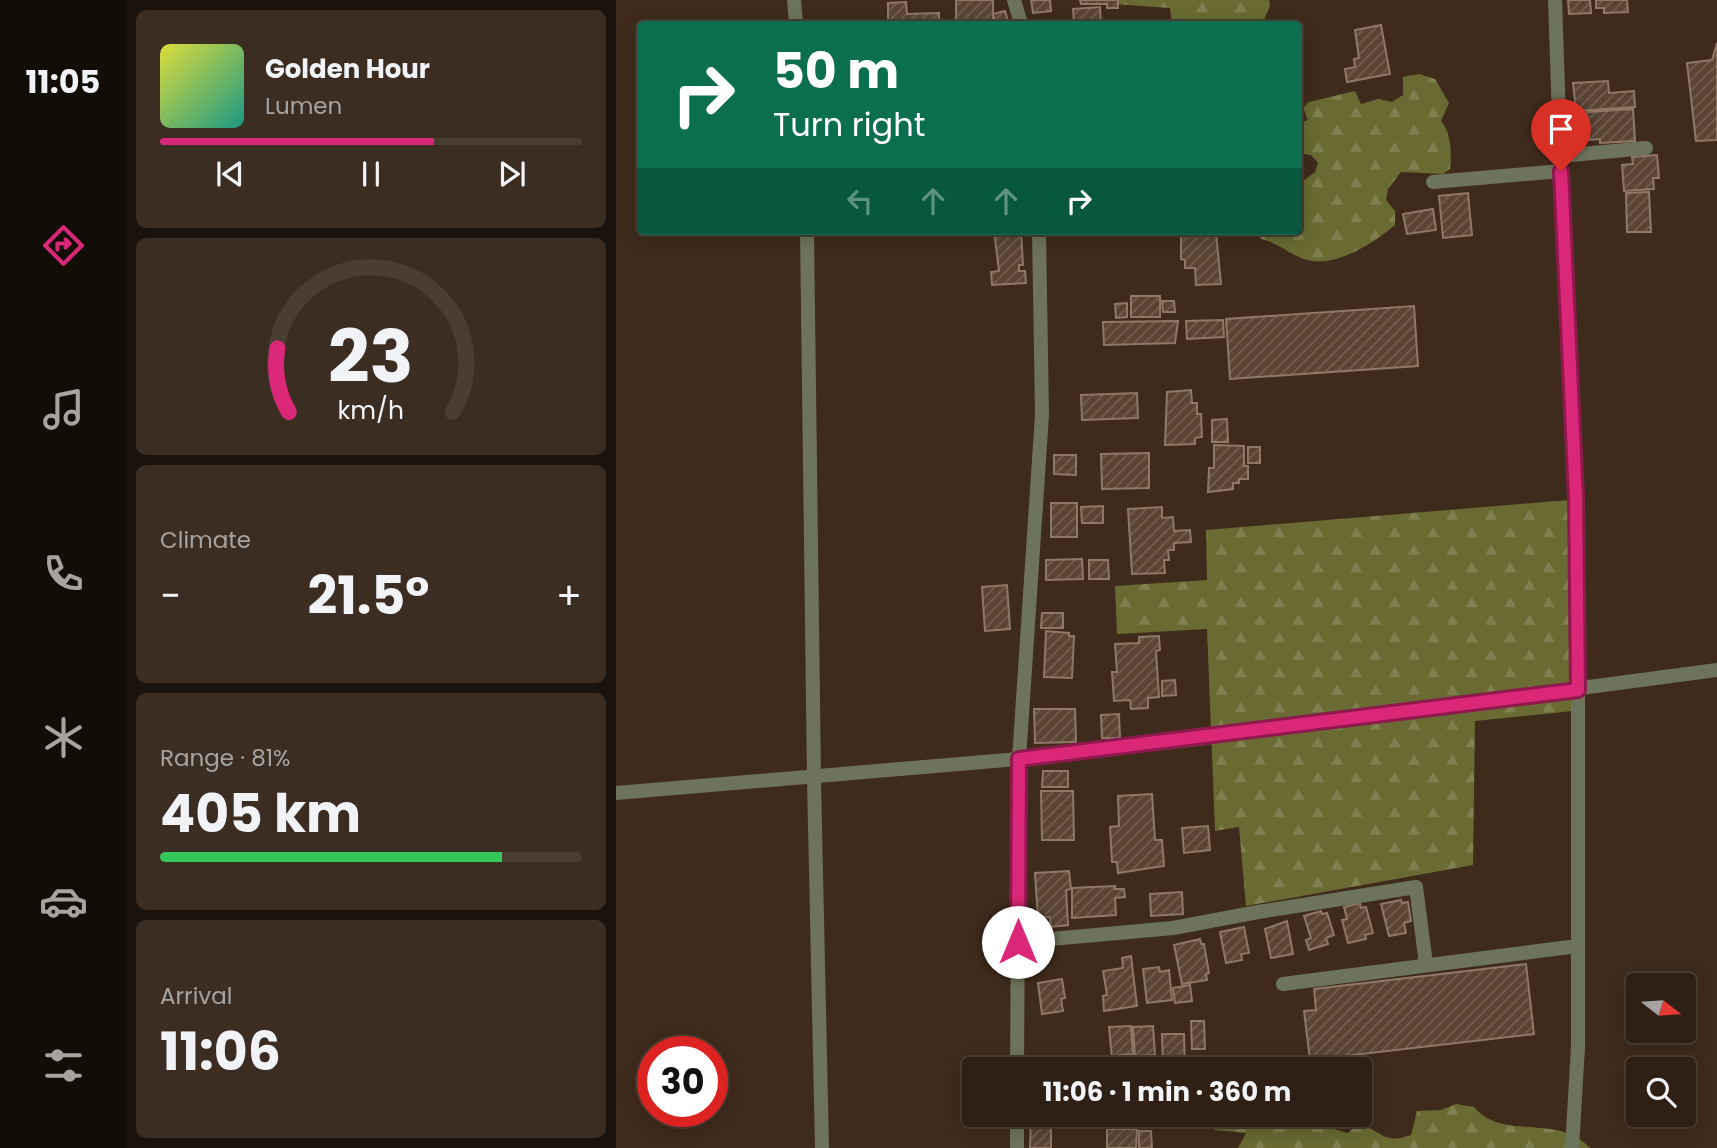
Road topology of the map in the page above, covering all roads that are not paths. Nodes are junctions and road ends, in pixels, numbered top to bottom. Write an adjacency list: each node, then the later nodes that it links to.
1 (794, 0): 4 (street)
2 (1014, 0): 5 (street)
3 (1555, 0): 7 (street)
4 (796, 21)
5 (1020, 21)
6 (1646, 148): 7 (street)
7 (1561, 163): 8 (street); 12 (street)
8 (1433, 182)
9 (807, 235): 14 (street)
10 (1039, 235): 13 (street)
11 (1717, 670): 12 (street)
12 (1578, 690): 13 (street); 17 (street)
13 (1019, 759): 14 (street); 16 (street)
14 (814, 779): 15 (street); 22 (street)
15 (616, 793)
16 (1018, 942): 18 (street); 20 (street)
17 (1577, 946): 18 (street); 24 (street)
18 (1426, 964): 19 (street)
19 (1283, 984)
20 (1017, 1057)
21 (1017, 1127): 23 (street)
22 (822, 1148)
23 (1017, 1148)
24 (1572, 1148)

